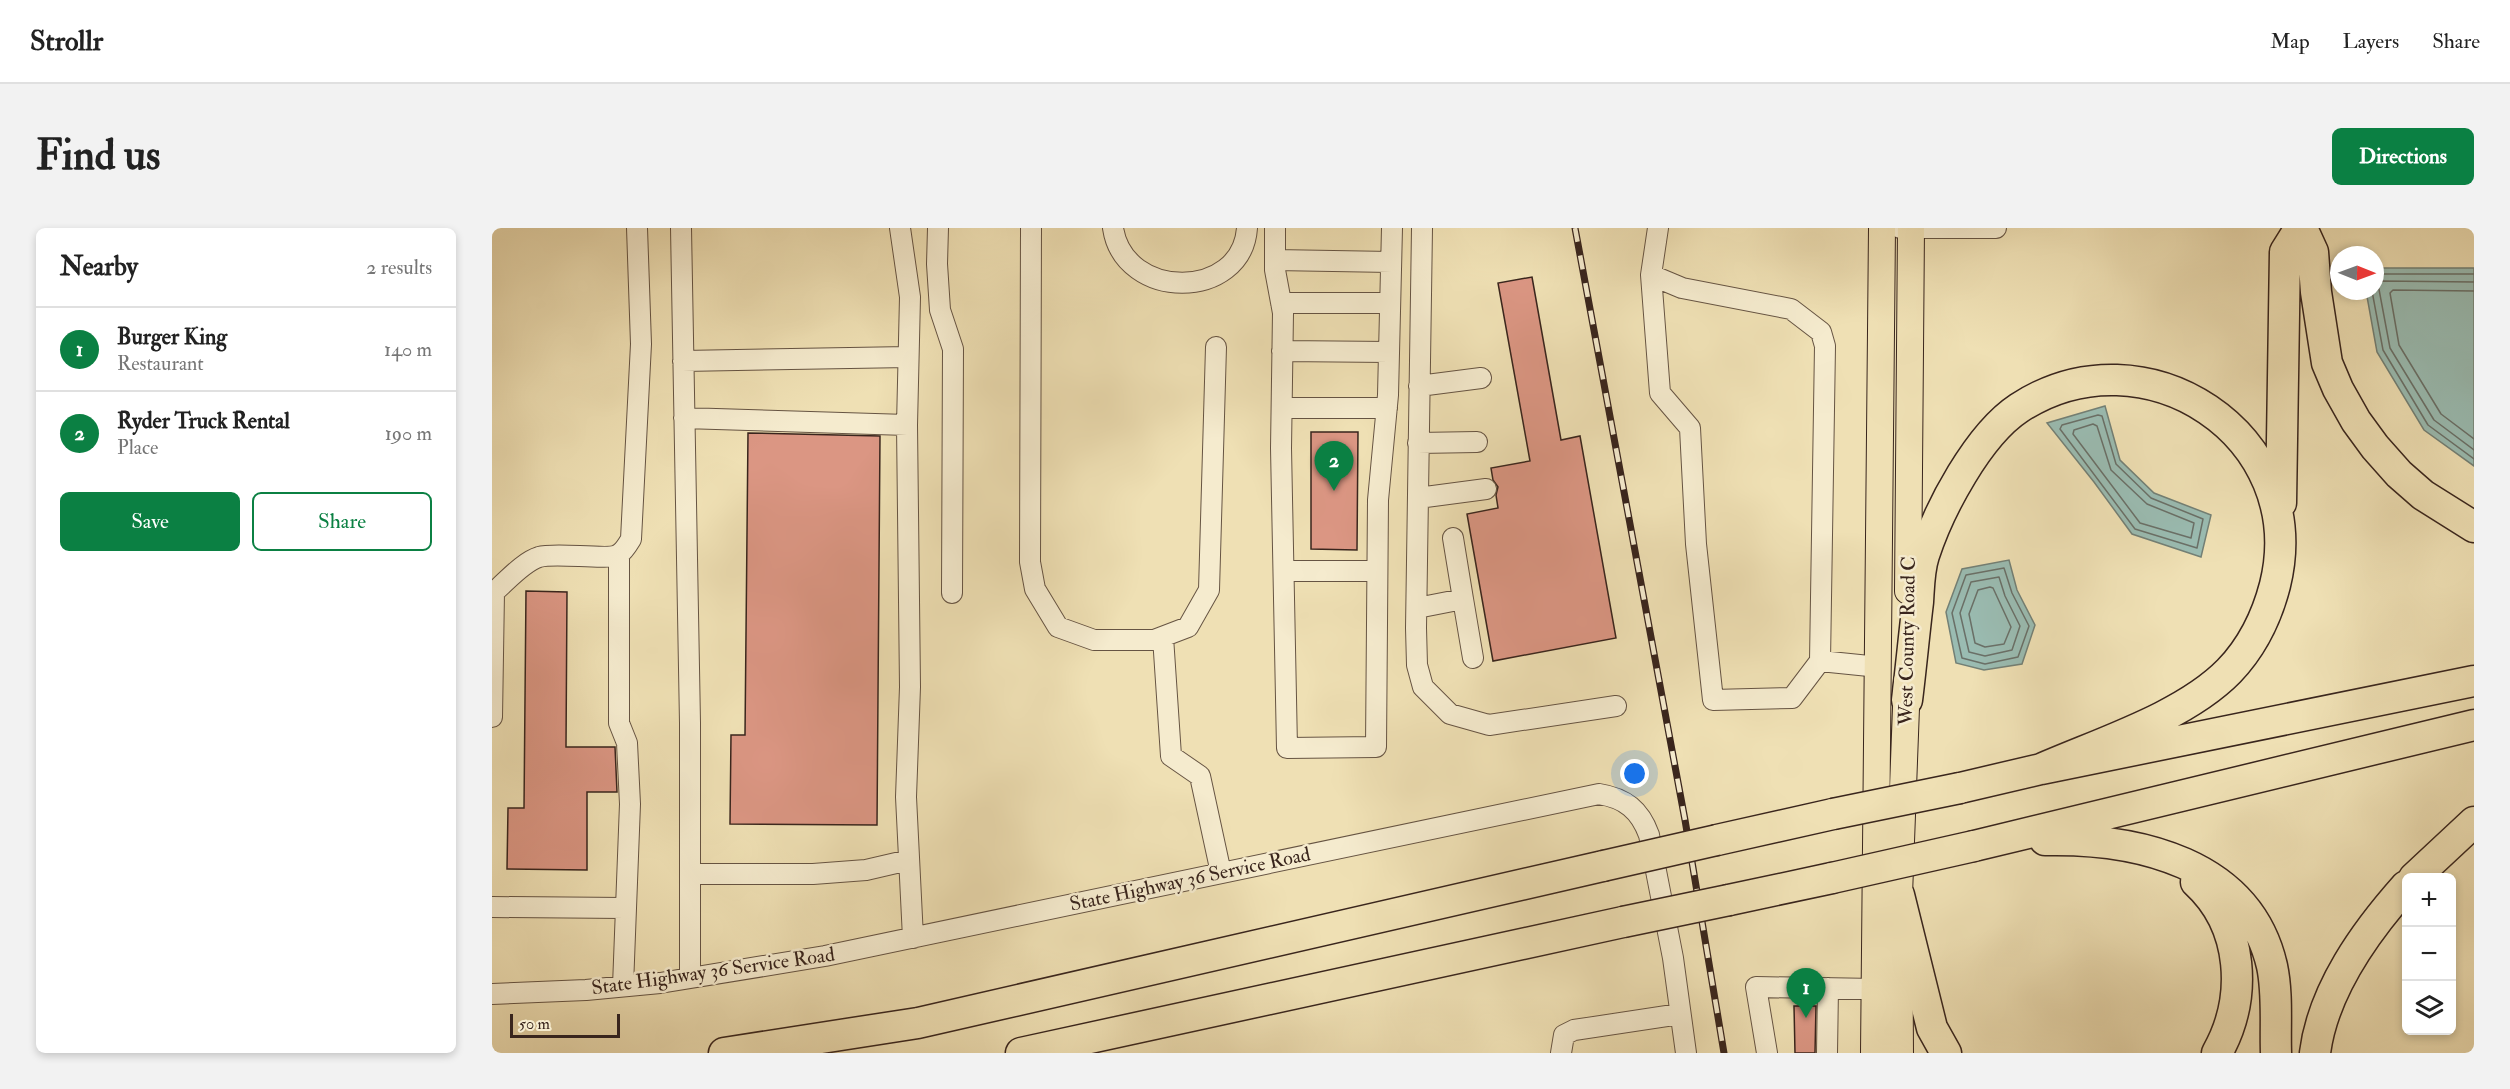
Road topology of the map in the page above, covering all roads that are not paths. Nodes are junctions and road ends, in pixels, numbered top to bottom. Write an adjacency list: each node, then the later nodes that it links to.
1 (637, 228): 40 (street)
2 (681, 228): 26 (street)
3 (900, 228): 25 (street)
4 (938, 228): 43 (street)
5 (1031, 228): 46 (street)
6 (1113, 228): 7 (street)
7 (1246, 228)
8 (1275, 228): 17 (street)
9 (1392, 228): 18 (street)
10 (1422, 228): 28 (street)
11 (1658, 228): 19 (street)
12 (1882, 228): 49 (main road, West County Road C)
13 (1900, 228): 14 (street)
14 (1911, 228): 15 (street); 51 (main road, West County Road C)
15 (1996, 228)
16 (2301, 228): 37 (highway); 39 (highway)
17 (1275, 260): 18 (street); 20 (street)
18 (1391, 262): 21 (street)
19 (1651, 274): 48 (street); 48 (street)
20 (1281, 303): 21 (street); 23 (street)
21 (1390, 303): 24 (street)
22 (1216, 347): 46 (street)
23 (1282, 351): 24 (street); 29 (street)
24 (1389, 352): 30 (street)
25 (908, 357): 26 (street); 32 (street)
26 (683, 361): 31 (street)
27 (1481, 378): 28 (street)
28 (1419, 386): 34 (street)
29 (1282, 408): 30 (street); 41 (street)
30 (1387, 408): 42 (street)
31 (684, 418): 32 (street); 62 (street)
32 (907, 425): 59 (street)
33 (1477, 442): 34 (street)
34 (1418, 443): 36 (street)
35 (1486, 489): 36 (street)
36 (1418, 498): 45 (street)
37 (2474, 526)
38 (1454, 538): 44 (street)
39 (2280, 542): 51 (highway); 55 (highway)
40 (618, 555): 53 (street); 66 (street)
41 (1284, 571): 42 (street); 42 (street)
42 (1377, 571)
43 (952, 593)
44 (1463, 599): 45 (street); 47 (street)
45 (1417, 608): 52 (street)
46 (1164, 637): 60 (street)
47 (1473, 658)
48 (1820, 661): 49 (street)
49 (1879, 667): 71 (main road, West County Road C)
50 (2474, 681): 55 (highway)
51 (1907, 700): 64 (main road, West County Road C)
52 (1616, 706)
53 (492, 717)
54 (2474, 725): 57 (highway)
55 (2041, 769): 74 (highway, bridge)
56 (2474, 822): 61 (highway)
57 (1984, 844): 58 (highway); 75 (highway, bridge)
58 (2160, 855): 83 (highway); 84 (highway)
59 (909, 860): 62 (street); 67 (street)
60 (1221, 873): 67 (street, State Highway 36 Service Road); 73 (street, State Highway 36 Service Road)
61 (2419, 873)
62 (690, 874): 68 (street)
63 (2402, 891): 85 (highway)
64 (1899, 895): 81 (main road, West County Road C); 82 (highway)
65 (492, 907): 66 (street)
66 (625, 908): 69 (street)
67 (913, 938): 68 (street, State Highway 36 Service Road)
68 (690, 978): 69 (street, State Highway 36 Service Road)
69 (623, 986): 72 (street, State Highway 36 Service Road)
70 (1828, 988): 71 (street); 78 (street); 79 (street)
71 (1875, 989): 80 (main road, West County Road C)
72 (492, 994)
73 (1680, 1014): 76 (street); 77 (street, State Highway 36 Service Road)
74 (724, 1053)
75 (1021, 1053)
76 (1561, 1053)
77 (1686, 1053)
78 (1767, 1053)
79 (1827, 1053)
80 (1874, 1053)
81 (1900, 1053)
82 (1946, 1053)
83 (2217, 1053)
84 (2276, 1053)
85 (2315, 1053)

